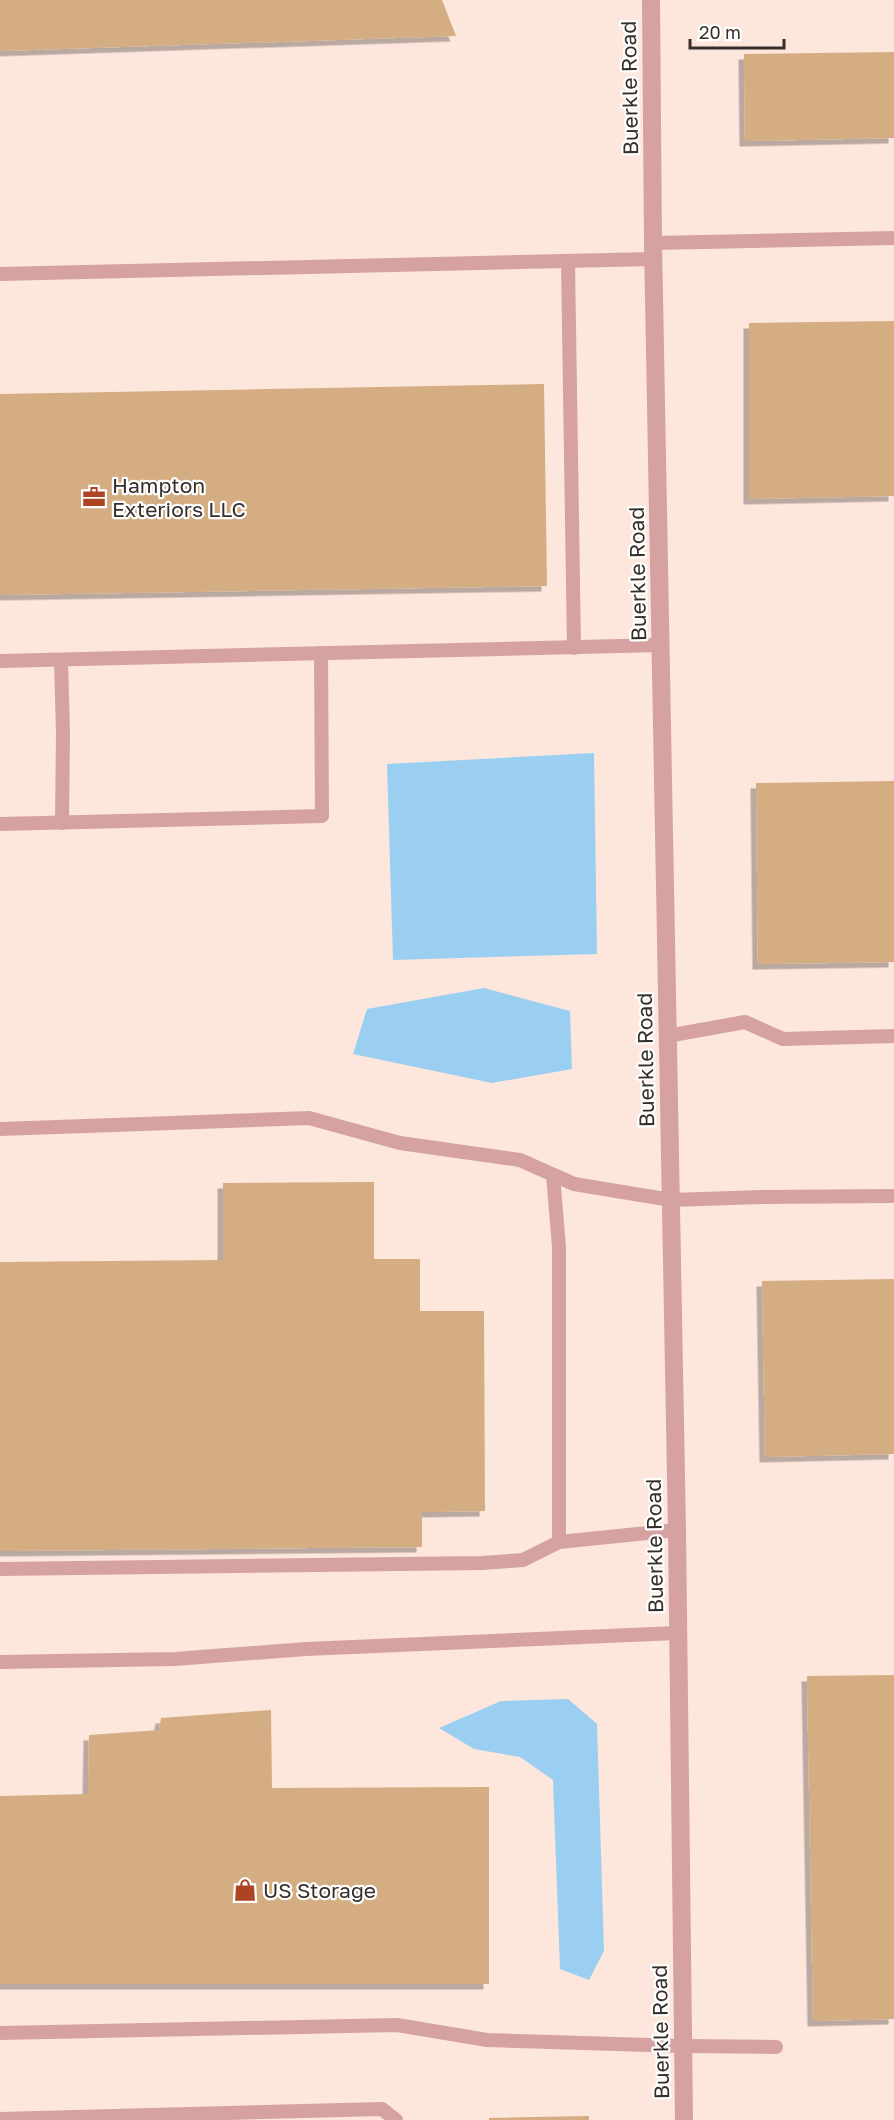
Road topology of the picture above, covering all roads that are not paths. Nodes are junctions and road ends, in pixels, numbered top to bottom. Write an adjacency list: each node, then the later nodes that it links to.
1 (651, 0): 3 (street, Buerkle Road)
2 (894, 238): 3 (lane)
3 (653, 251): 4 (lane); 6 (street, Buerkle Road)
4 (568, 262): 5 (lane); 7 (lane)
5 (0, 274)
6 (661, 645): 7 (lane); 13 (street, Buerkle Road)
7 (574, 648): 8 (lane)
8 (321, 653): 9 (lane); 11 (lane)
9 (61, 660): 10 (lane); 11 (lane)
10 (0, 661)
11 (62, 823): 12 (lane)
12 (0, 824)
13 (667, 1036): 14 (lane); 18 (street, Buerkle Road)
14 (894, 1036)
15 (0, 1129): 16 (lane)
16 (553, 1175): 18 (lane); 20 (lane)
17 (894, 1196): 18 (lane)
18 (671, 1200): 19 (street, Buerkle Road)
19 (677, 1530): 20 (lane); 22 (street, Buerkle Road)
20 (559, 1542): 21 (lane)
21 (0, 1569)
22 (677, 1633): 23 (lane); 25 (street, Buerkle Road)
23 (0, 1662)
24 (0, 2033): 25 (lane)
25 (682, 2046): 26 (lane); 29 (street, Buerkle Road)
26 (776, 2046)
27 (0, 2119): 28 (lane)
28 (396, 2120)
29 (684, 2120)

